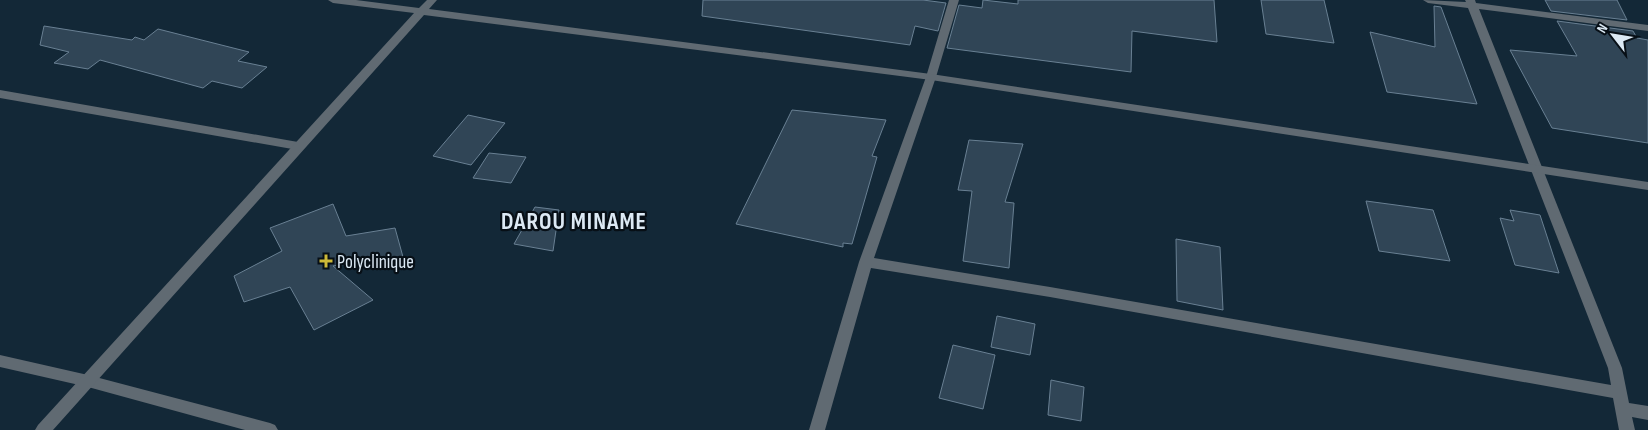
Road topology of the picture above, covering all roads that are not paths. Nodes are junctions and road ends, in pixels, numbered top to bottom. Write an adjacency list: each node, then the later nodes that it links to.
1 (332, 0): 6 (street)
2 (432, 0): 6 (street)
3 (954, 0): 8 (street)
4 (1428, 0): 5 (street)
5 (1471, 3): 7 (street); 11 (street)
6 (419, 13): 8 (street); 10 (street)
7 (1648, 28)
8 (931, 77): 11 (street); 13 (street)
9 (0, 94): 10 (street)
10 (298, 146): 15 (street)
11 (1536, 169): 12 (street); 16 (street)
12 (1648, 186)
13 (866, 262): 16 (street); 21 (street)
14 (0, 361): 15 (street)
15 (88, 382): 19 (street); 20 (street)
16 (1621, 393): 17 (street)
17 (1624, 409): 18 (street); 22 (street)
18 (1648, 413)
19 (43, 430)
20 (270, 430)
21 (816, 430)
22 (1627, 430)

